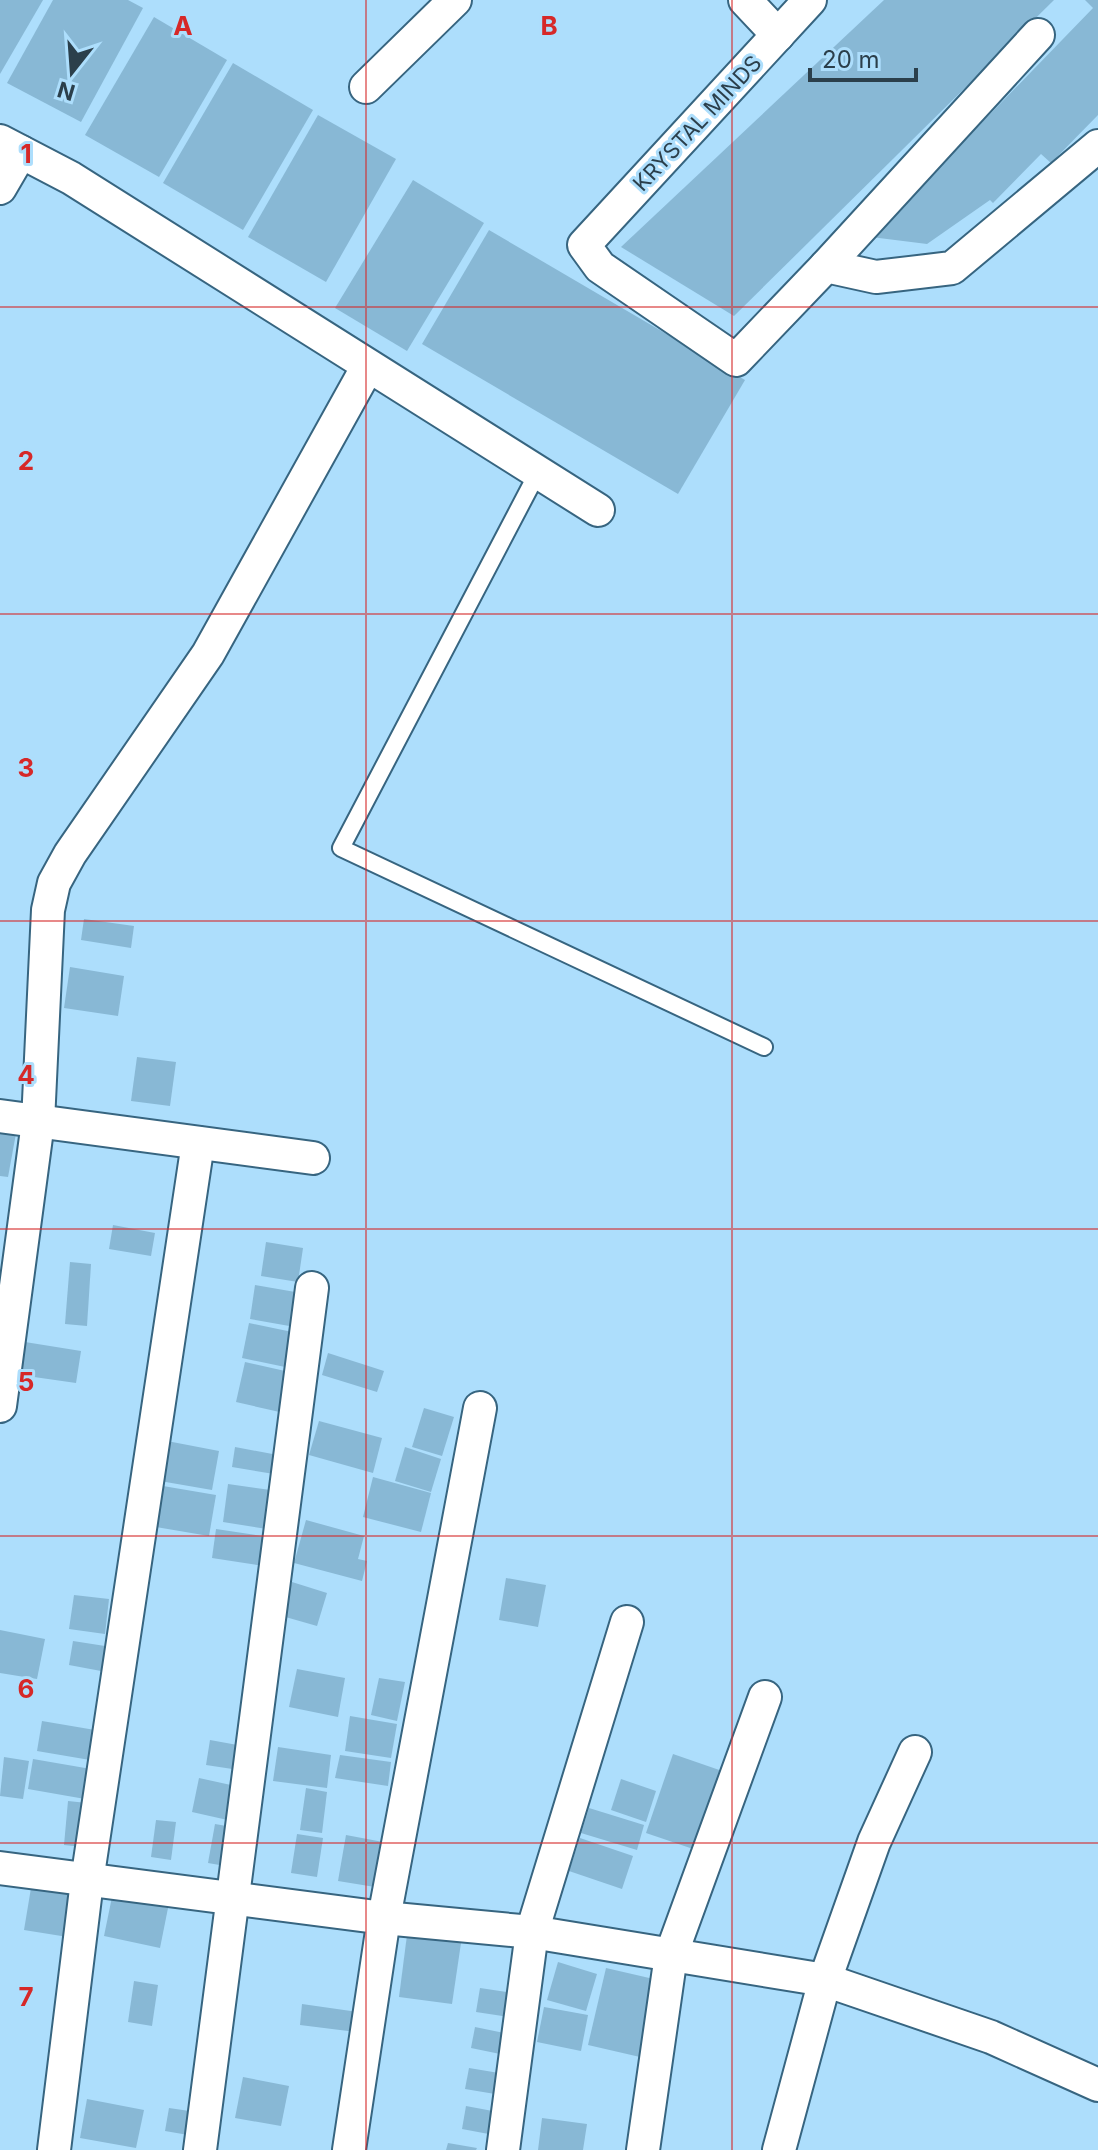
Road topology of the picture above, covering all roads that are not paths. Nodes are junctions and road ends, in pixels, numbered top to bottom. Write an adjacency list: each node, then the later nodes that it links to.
1 (455, 0): 6 (street)
2 (745, 0): 4 (street)
3 (810, 0): 4 (street, KRYSTAL MINDS)
4 (778, 35): 10 (street, KRYSTAL MINDS)
5 (1038, 35): 10 (street)
6 (366, 87)
7 (10, 146): 9 (street); 11 (street)
8 (1098, 146): 10 (street)
9 (0, 188)
10 (826, 266)
11 (368, 366): 12 (street); 16 (street)
12 (538, 472): 13 (street); 14 (lane)
13 (598, 510)
14 (764, 1047)
15 (0, 1116): 16 (street)
16 (38, 1122): 17 (street); 20 (street)
17 (198, 1143): 18 (street); 26 (street)
18 (313, 1158)
19 (312, 1288): 27 (street)
20 (0, 1406)
21 (480, 1408): 28 (street)
22 (627, 1622): 29 (street)
23 (765, 1697): 30 (street)
24 (915, 1752): 31 (street)
25 (0, 1868): 26 (street)
26 (87, 1881): 27 (street); 33 (street)
27 (231, 1896): 28 (street); 34 (street)
28 (384, 1918): 29 (street); 35 (street)
29 (532, 1932): 30 (street); 36 (street)
30 (671, 1955): 31 (street); 37 (street)
31 (825, 1980): 32 (street); 38 (street)
32 (1098, 2085)
33 (54, 2150)
34 (200, 2150)
35 (349, 2150)
36 (503, 2150)
37 (643, 2150)
38 (779, 2150)

